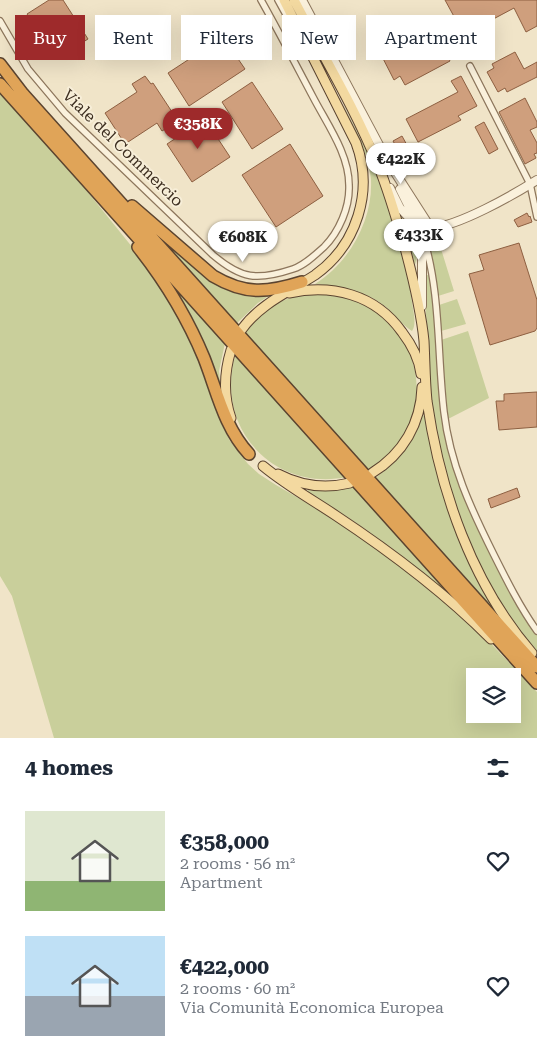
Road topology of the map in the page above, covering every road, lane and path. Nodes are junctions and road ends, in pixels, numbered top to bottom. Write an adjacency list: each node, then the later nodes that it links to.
1 (261, 0): 8 (street, Viale del Commercio)
2 (278, 0): 6 (street)
3 (284, 0): 7 (main road)
4 (294, 0): 16 (main road)
5 (302, 0): 15 (street)
6 (286, 15)
7 (291, 15)
8 (0, 21)
9 (313, 60): 23 (main road)
10 (0, 64): 13 (highway)
11 (470, 66): 17 (street)
12 (0, 84): 14 (highway)
13 (56, 131): 23 (highway); 38 (highway)
14 (60, 150): 32 (highway); 39 (highway)
15 (387, 160): 19 (street); 20 (street)
16 (378, 166): 19 (street); 26 (main road)
17 (534, 182): 18 (street); 20 (street)
18 (537, 217)
19 (415, 221): 20 (street)
20 (427, 233): 21 (street); 22 (street)
21 (432, 275): 22 (street); 36 (street)
22 (421, 277): 26 (street)
23 (302, 282): 24 (main road)
24 (281, 294): 25 (main road); 29 (main road)
25 (242, 329)
26 (423, 338): 28 (main road)
27 (231, 350): 32 (main road)
28 (424, 351): 29 (main road); 31 (main road)
29 (421, 371): 30 (main road)
30 (422, 383): 31 (main road); 34 (main road)
31 (427, 400): 37 (main road)
32 (249, 454): 33 (main road)
33 (263, 466): 35 (main road); 40 (main road)
34 (372, 474)
35 (350, 483)
36 (537, 630)
37 (537, 659)
38 (537, 667)
39 (537, 683)
40 (537, 688)

